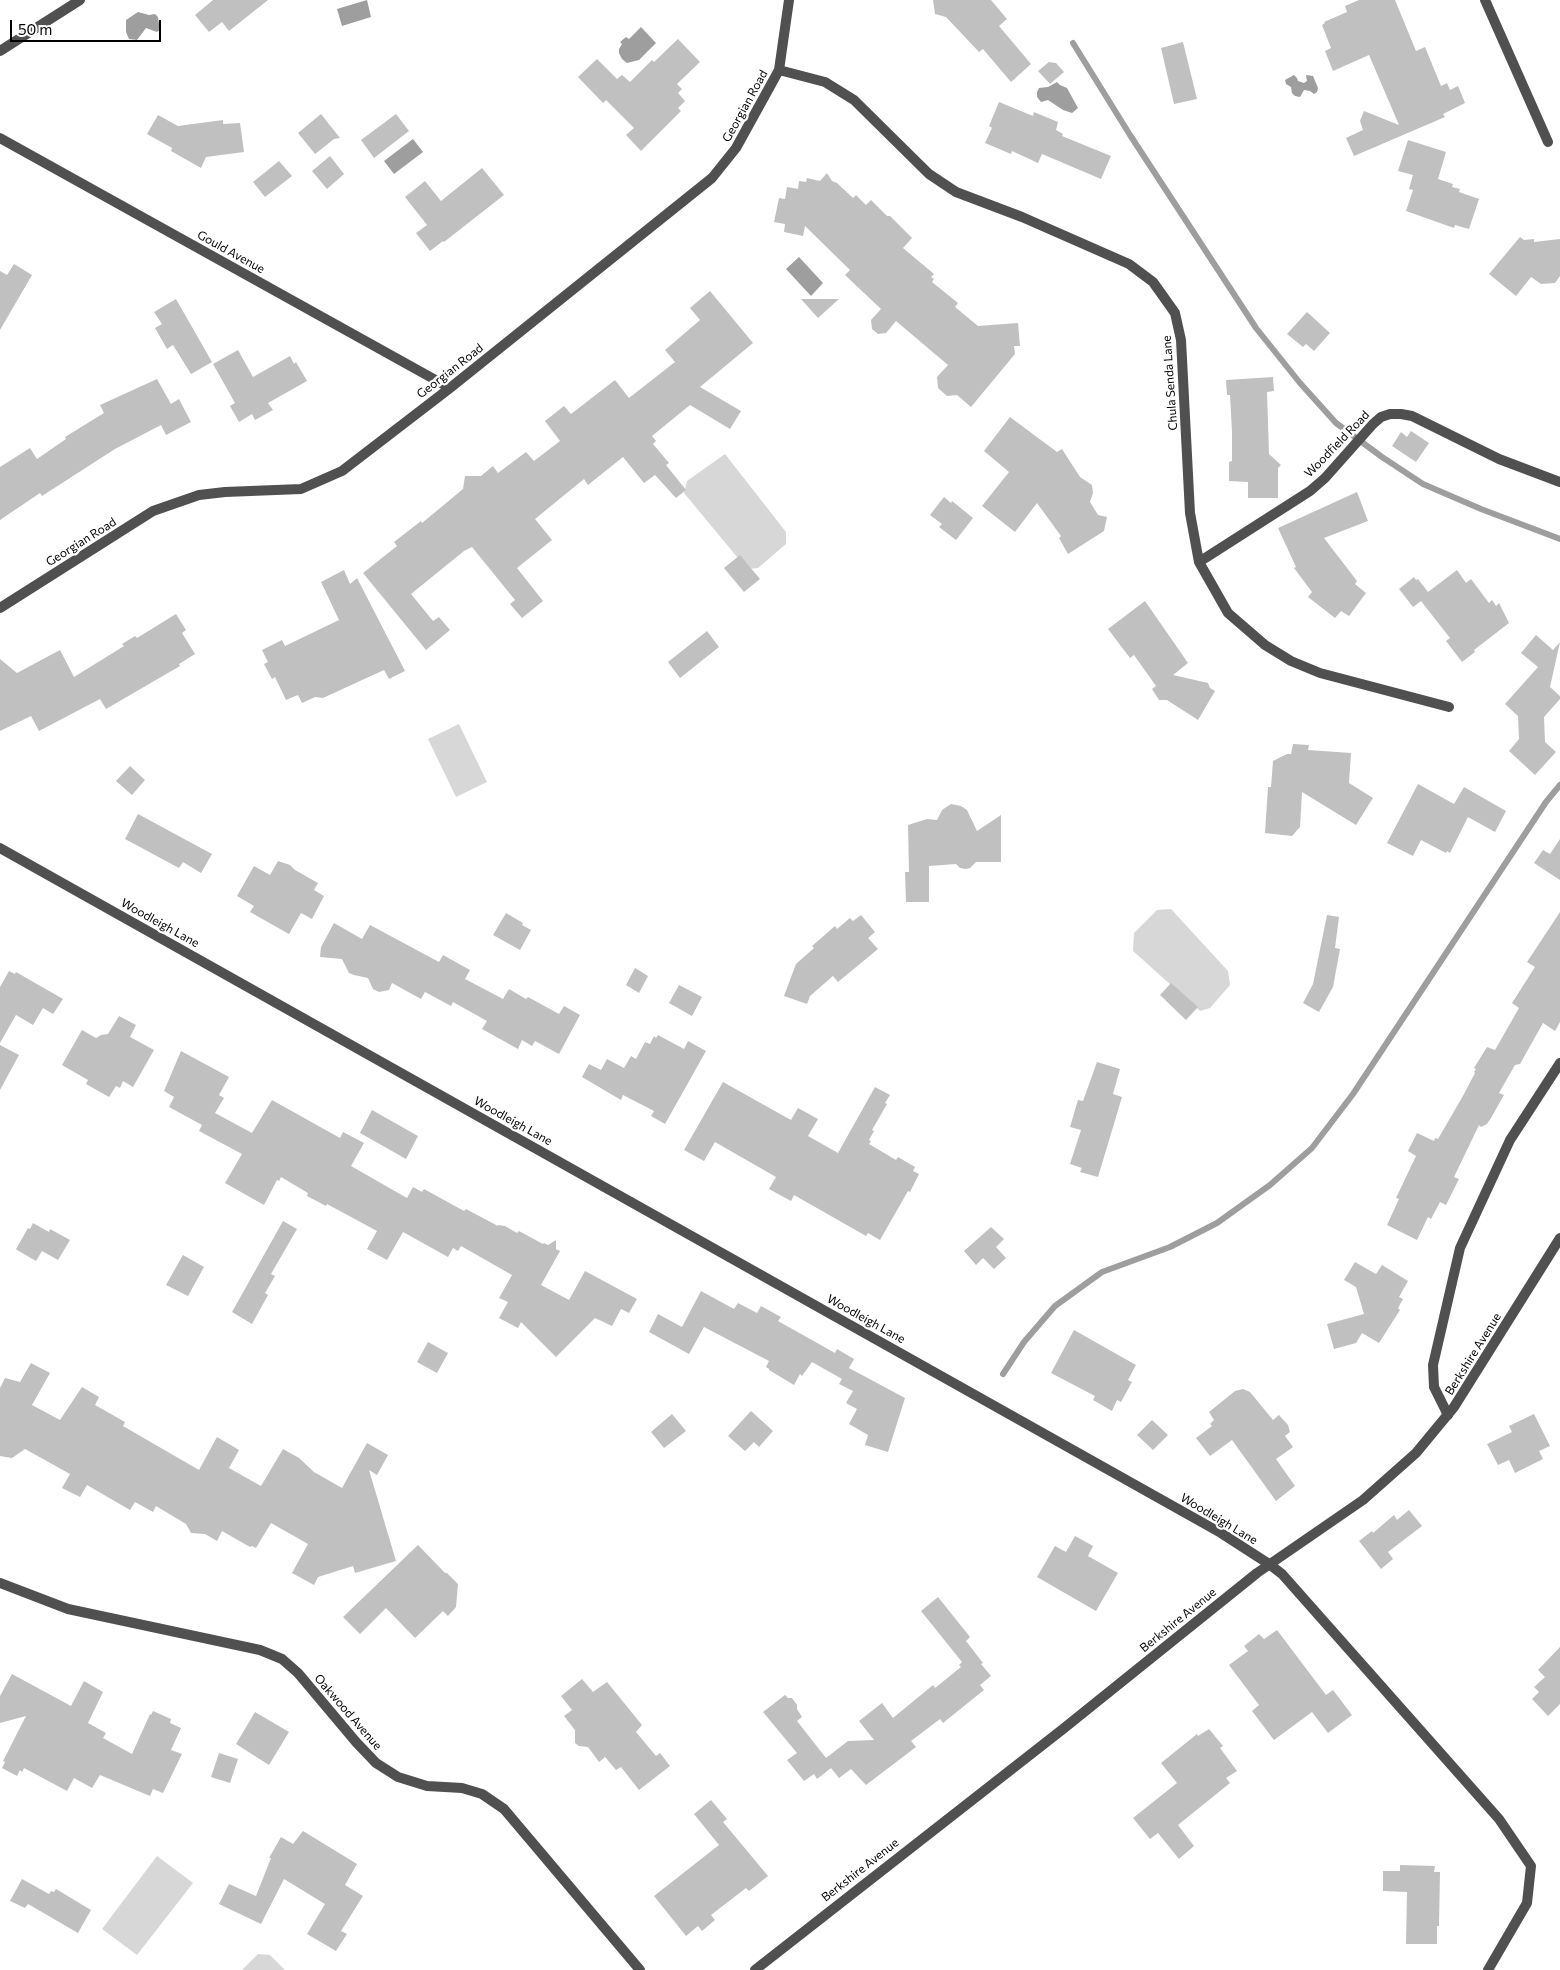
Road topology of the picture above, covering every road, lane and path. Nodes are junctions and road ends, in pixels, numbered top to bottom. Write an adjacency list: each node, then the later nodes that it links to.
1 (80, 0): 4 (street)
2 (789, 0): 5 (street, Georgian Road)
3 (1485, 0): 7 (street)
4 (0, 51)
5 (779, 70): 8 (street, Georgian Road); 10 (street, Chula Senda Lane)
6 (0, 138): 8 (street, Gould Avenue)
7 (1548, 142)
8 (450, 388): 11 (street, Georgian Road)
9 (1560, 482): 10 (street, Woodfield Road)
10 (1200, 562): 12 (street, Chula Senda Lane)
11 (0, 608)
12 (1449, 707)
13 (0, 848): 17 (street, Woodleigh Lane)
14 (1560, 1063): 16 (street)
15 (1560, 1238): 16 (street, Berkshire Avenue)
16 (1448, 1415): 17 (street, Berkshire Avenue)
17 (1269, 1564): 20 (street, Berkshire Avenue); 21 (street, Woodleigh Lane)
18 (0, 1583): 19 (street, Oakwood Avenue)
19 (640, 1970)
20 (755, 1970)
21 (1488, 1970)

